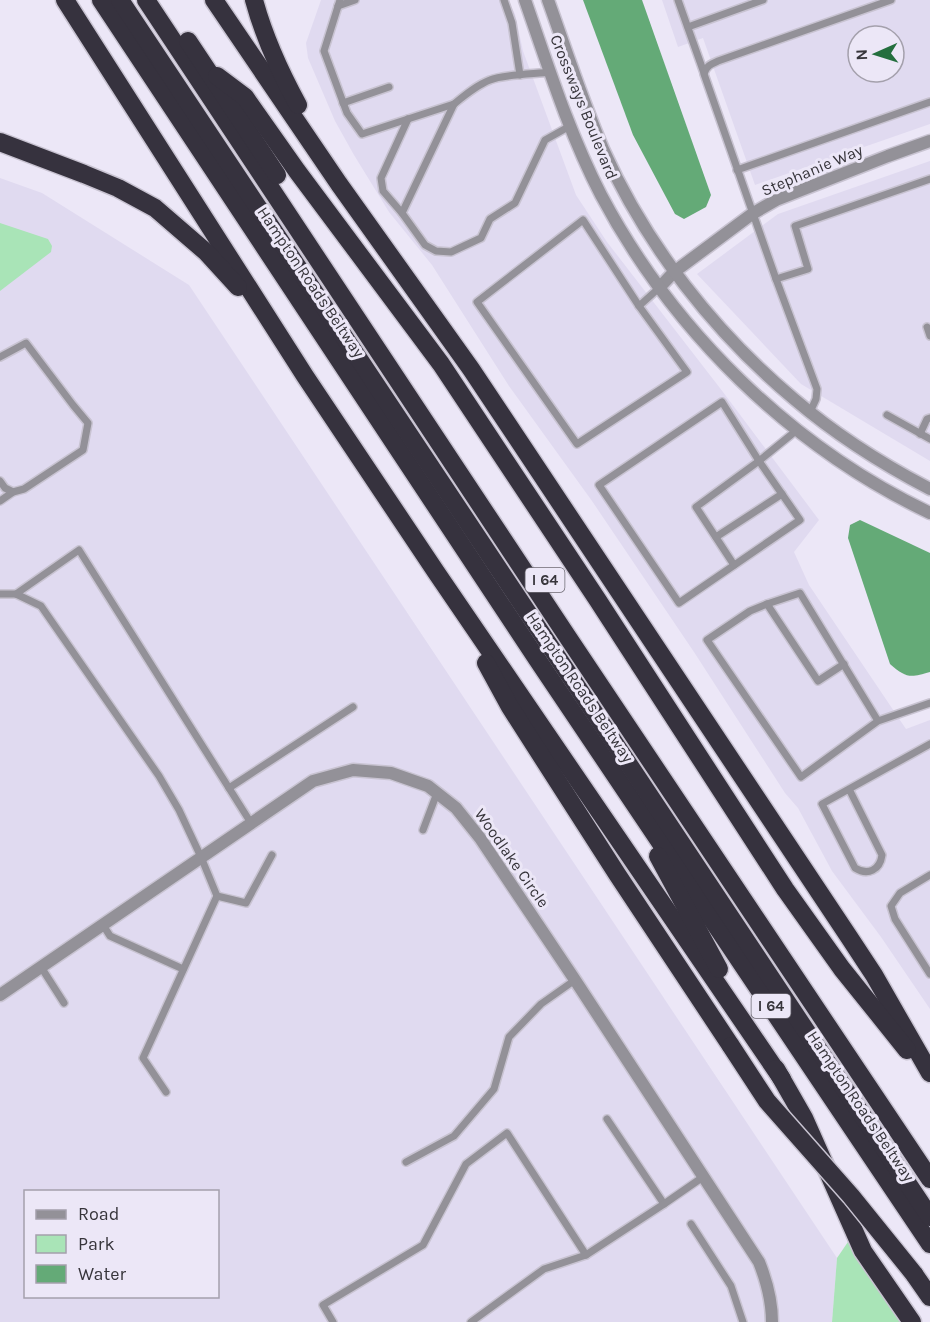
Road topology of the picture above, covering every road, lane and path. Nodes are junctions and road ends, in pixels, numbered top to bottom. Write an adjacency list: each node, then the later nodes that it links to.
1 (64, 0): 41 (highway)
2 (101, 0): 66 (highway, Hampton Roads Beltway / I 64)
3 (120, 0): 92 (highway)
4 (146, 0): 90 (highway)
5 (160, 0): 17 (highway, Hampton Roads Beltway / I 64)
6 (214, 0): 31 (highway)
7 (254, 0): 31 (highway)
8 (355, 0): 15 (lane)
9 (504, 0): 19 (lane)
10 (525, 0): 18 (street, Crossways Boulevard)
11 (548, 0): 34 (street, Crossways Boulevard)
12 (678, 0): 16 (lane)
13 (764, 0): 16 (lane)
14 (891, 0): 20 (lane)
15 (339, 3): 23 (lane)
16 (688, 27): 20 (lane)
17 (206, 68): 83 (highway); 87 (highway, Hampton Roads Beltway / I 64)
18 (551, 72): 19 (lane); 26 (street, Crossways Boulevard)
19 (520, 75): 24 (lane)
20 (705, 78): 29 (lane)
21 (389, 87): 23 (lane)
22 (930, 102): 29 (lane)
23 (344, 103): 25 (lane)
24 (454, 104): 25 (lane); 32 (lane)
25 (408, 119): 32 (lane)
26 (570, 126): 32 (lane); 36 (street, Crossways Boulevard)
27 (930, 141): 33 (street, Stephanie Way)
28 (0, 142): 41 (highway)
29 (737, 170): 33 (lane)
30 (930, 178): 35 (lane)
31 (339, 184): 83 (highway)
32 (402, 213)
33 (752, 214): 34 (street, Stephanie Way); 35 (lane)
34 (674, 272): 36 (street, Stephanie Way); 42 (street, Crossways Boulevard)
35 (776, 279): 42 (lane)
36 (659, 288): 37 (lane); 45 (street, Crossways Boulevard)
37 (639, 306): 37 (lane)
38 (927, 327): 39 (lane)
39 (930, 336)
40 (0, 357): 51 (lane)
41 (305, 376): 57 (highway)
42 (810, 412): 50 (street, Crossways Boulevard)
43 (887, 415): 46 (lane)
44 (930, 418): 46 (lane)
45 (797, 430): 48 (lane); 54 (street, Crossways Boulevard)
46 (920, 434): 47 (lane)
47 (930, 440)
48 (759, 461): 52 (lane); 55 (lane); 56 (lane)
49 (0, 481): 51 (lane)
50 (930, 489)
51 (13, 492): 53 (lane)
52 (782, 494): 55 (lane); 56 (lane)
53 (0, 501)
54 (930, 513)
55 (716, 537): 56 (lane)
56 (734, 565)
57 (436, 572): 84 (highway); 96 (highway, bridge)
58 (0, 594): 59 (lane)
59 (16, 594): 67 (lane); 73 (lane)
60 (767, 604): 61 (lane); 61 (lane); 64 (lane)
61 (844, 664): 64 (lane)
62 (930, 703): 64 (lane)
63 (353, 707): 67 (lane)
64 (878, 721)
65 (930, 744): 68 (lane)
66 (611, 767): 84 (highway); 94 (highway, Hampton Roads Beltway / I 64)
67 (229, 788): 70 (lane)
68 (849, 789): 68 (lane)
69 (437, 793): 70 (street, Woodlake Circle); 71 (lane); 80 (street, Woodlake Circle)
70 (252, 823): 73 (street, Woodlake Circle)
71 (423, 830)
72 (272, 855): 75 (lane)
73 (201, 857): 75 (lane); 76 (street, Woodlake Circle)
74 (930, 876): 79 (lane)
75 (217, 896): 78 (lane)
76 (103, 925): 77 (street, Woodlake Circle); 78 (lane)
77 (40, 967): 81 (street, Woodlake Circle); 82 (lane)
78 (183, 969): 85 (lane)
79 (930, 974)
80 (575, 980): 88 (lane); 89 (street, Woodlake Circle)
81 (0, 995)
82 (64, 1004)
83 (930, 1075)
84 (782, 1079): 101 (highway)
85 (166, 1092)
86 (607, 1119): 91 (lane)
87 (930, 1160)
88 (406, 1162)
89 (703, 1177): 91 (lane); 100 (street, Woodlake Circle)
90 (930, 1179)
91 (664, 1204): 95 (lane)
92 (930, 1216)
93 (691, 1224): 99 (lane)
94 (930, 1244)
95 (586, 1255): 97 (lane); 98 (lane)
96 (930, 1297)
97 (333, 1322)
98 (471, 1322)
99 (743, 1322)
100 (772, 1322)
101 (912, 1322)

